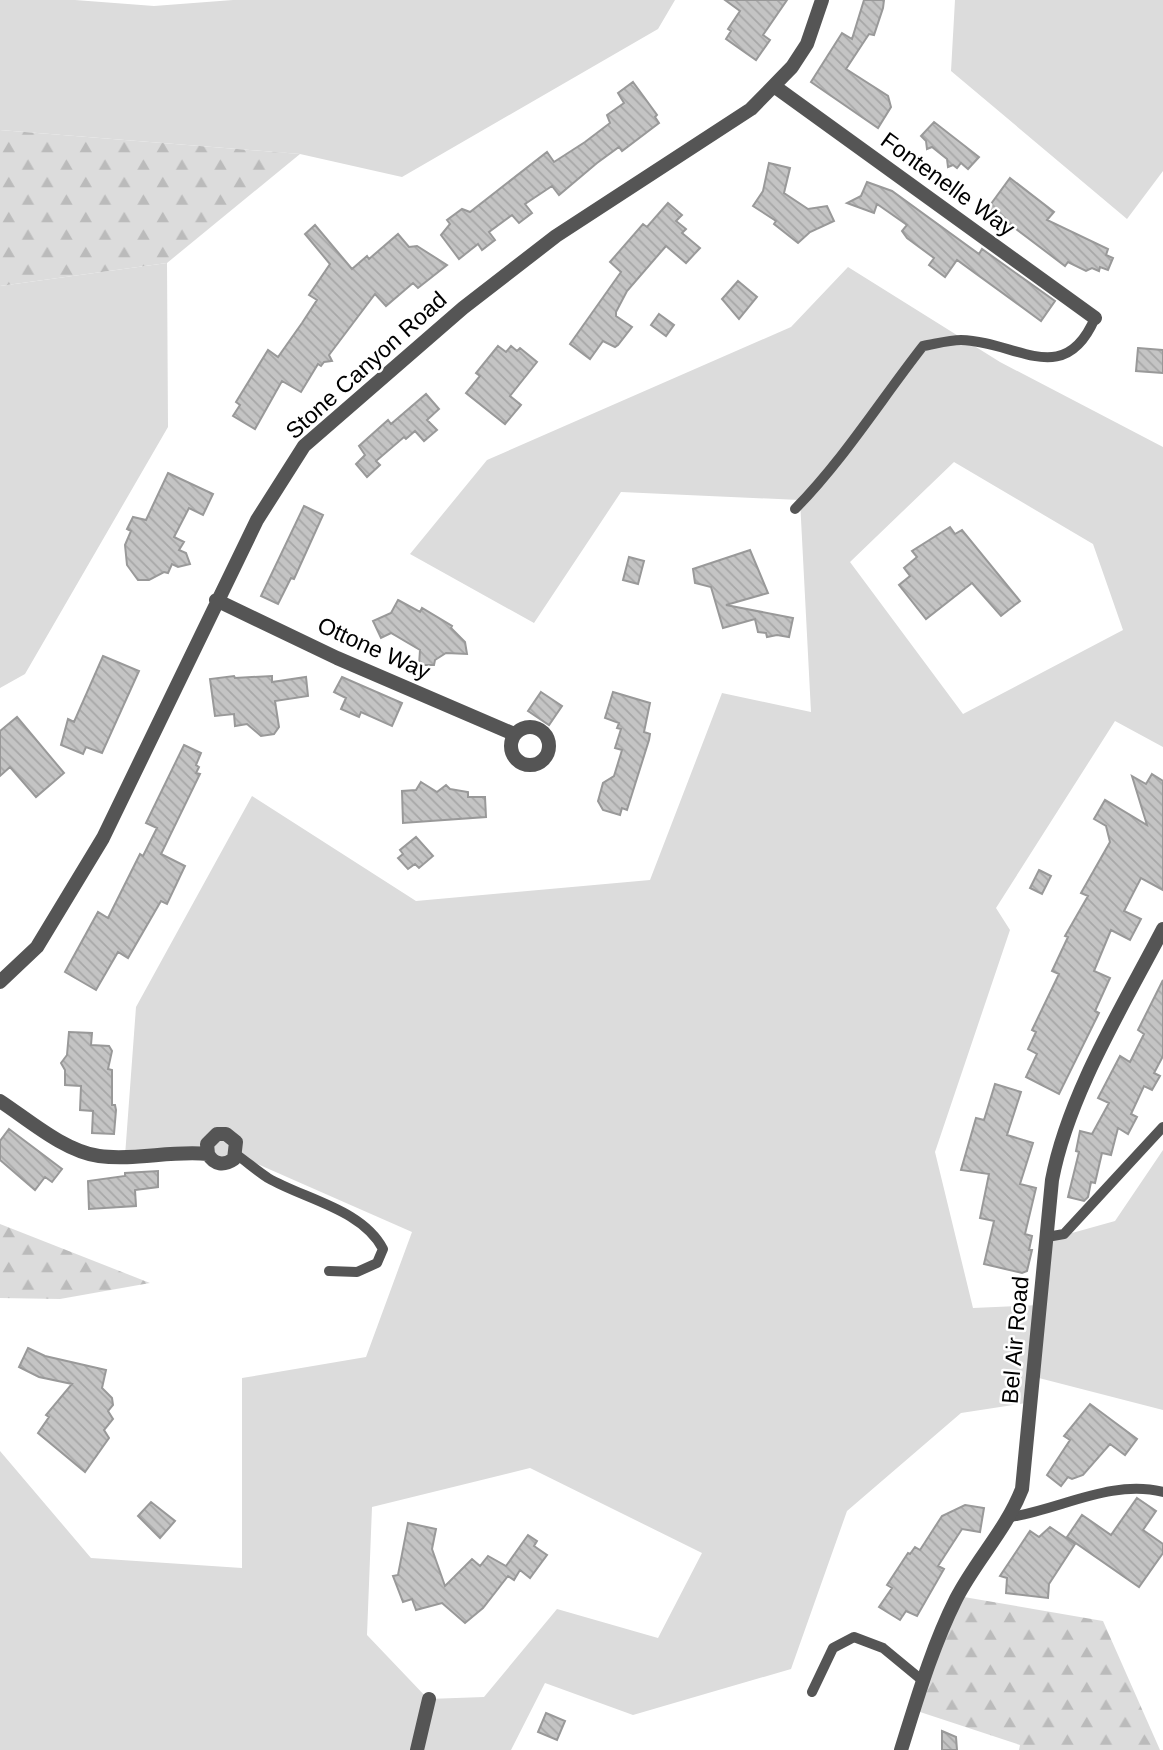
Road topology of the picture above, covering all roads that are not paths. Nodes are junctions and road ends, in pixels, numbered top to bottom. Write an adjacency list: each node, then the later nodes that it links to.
1 (821, 0): 2 (street, Stone Canyon Road)
2 (774, 86): 3 (street, Fontenelle Way); 5 (street, Stone Canyon Road)
3 (1095, 318): 4 (lane)
4 (794, 509)
5 (216, 600): 6 (street, Ottone Way); 8 (street, Stone Canyon Road)
6 (514, 734)
7 (1163, 929): 13 (street, Bel Air Road)
8 (0, 982)
9 (0, 1101): 11 (street)
10 (1163, 1127): 13 (lane)
11 (208, 1154): 12 (street); 12 (street)
12 (237, 1155): 14 (lane)
13 (1047, 1237): 16 (street, Bel Air Road)
14 (329, 1271)
15 (1163, 1492): 16 (lane)
16 (1011, 1517): 17 (street, Bel Air Road)
17 (923, 1681): 18 (lane); 21 (street, Bel Air Road)
18 (812, 1692)
19 (429, 1699): 20 (street)
20 (417, 1750)
21 (901, 1750)

